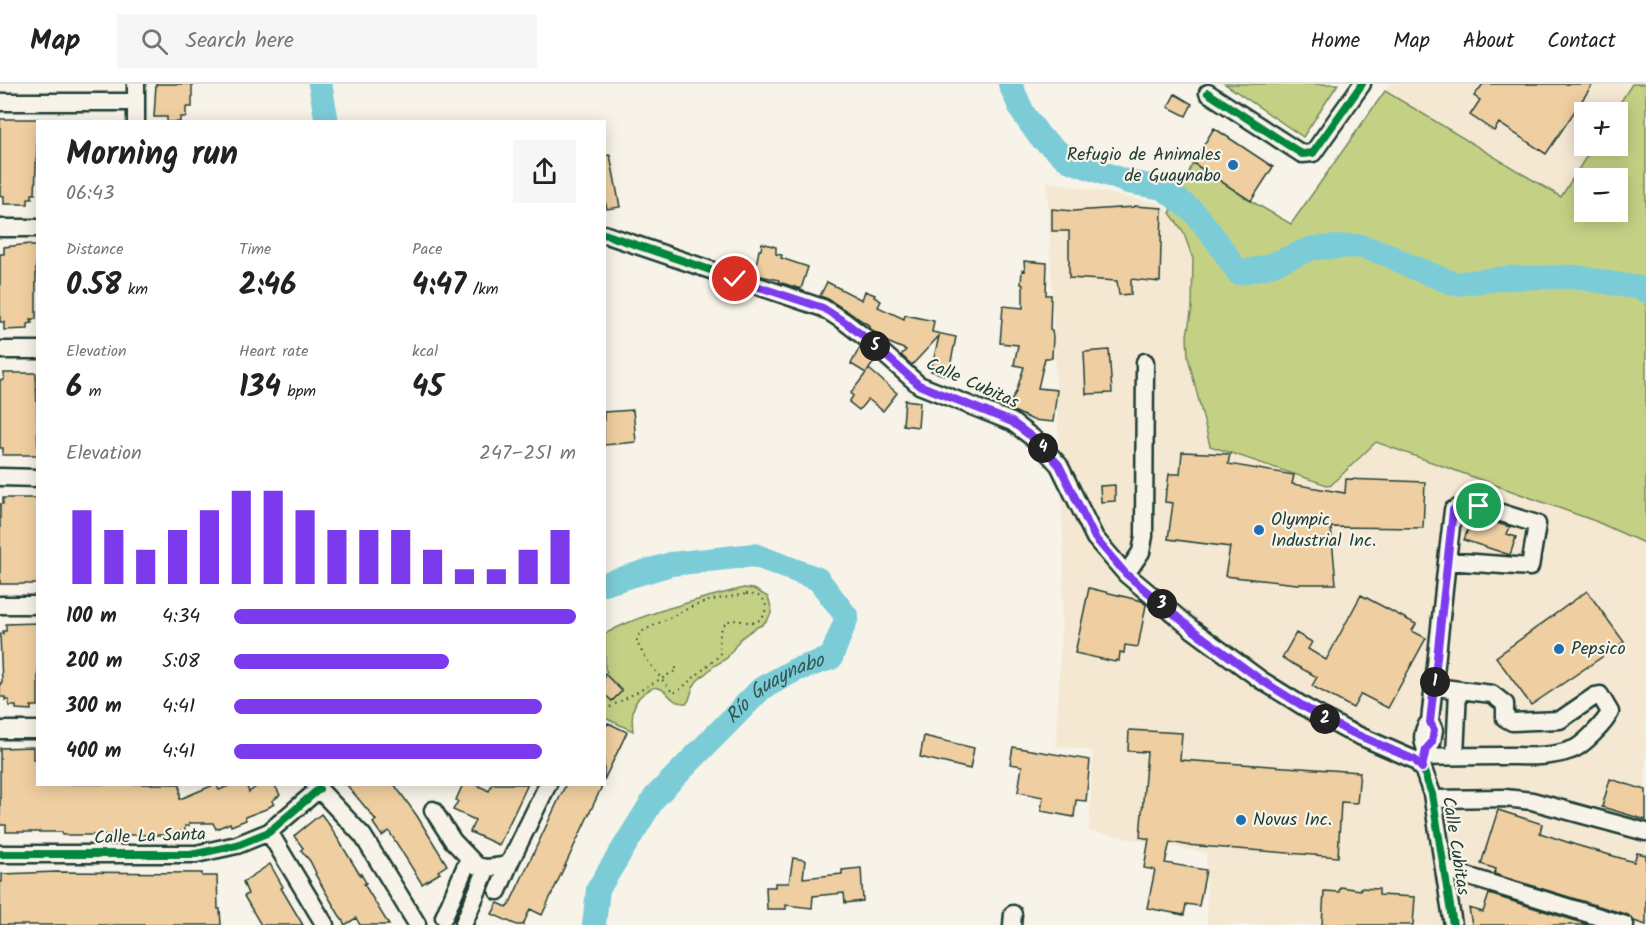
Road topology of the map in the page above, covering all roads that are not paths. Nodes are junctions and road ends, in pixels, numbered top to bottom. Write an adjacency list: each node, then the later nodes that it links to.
1 (136, 84): 5 (street)
2 (1362, 84): 3 (street)
3 (1209, 93)
4 (0, 102): 5 (street)
5 (136, 102): 6 (street)
6 (136, 120)
7 (0, 228): 8 (street)
8 (36, 228)
9 (606, 234): 16 (street, Calle Cubitas)
10 (0, 350): 11 (street)
11 (36, 350)
12 (1145, 362): 16 (street)
13 (0, 477): 14 (street)
14 (36, 478)
15 (1447, 561): 15 (street); 19 (street)
16 (1126, 574): 24 (street, Calle Cubitas)
17 (0, 605): 18 (street)
18 (36, 605)
19 (1435, 687): 20 (street); 24 (street)
20 (1458, 690): 23 (street); 23 (street)
21 (0, 730): 22 (street)
22 (36, 730)
23 (1455, 756): 24 (street)
24 (1424, 758): 27 (street, Calle Cubitas)
25 (547, 786): 32 (street)
26 (317, 787): 29 (street, Calle La Santa); 37 (street)
27 (1433, 799): 30 (street); 34 (street, Calle Cubitas)
28 (433, 810): 33 (street)
29 (269, 832): 31 (street, Calle La Santa); 38 (street)
30 (1646, 832)
31 (0, 854)
32 (510, 862): 33 (street); 35 (street)
33 (477, 864): 36 (street)
34 (1444, 869): 39 (street, Calle Cubitas); 40 (street)
35 (498, 891)
36 (457, 921): 37 (street)
37 (416, 924)
38 (325, 925)
39 (1453, 925)
40 (1625, 925)

